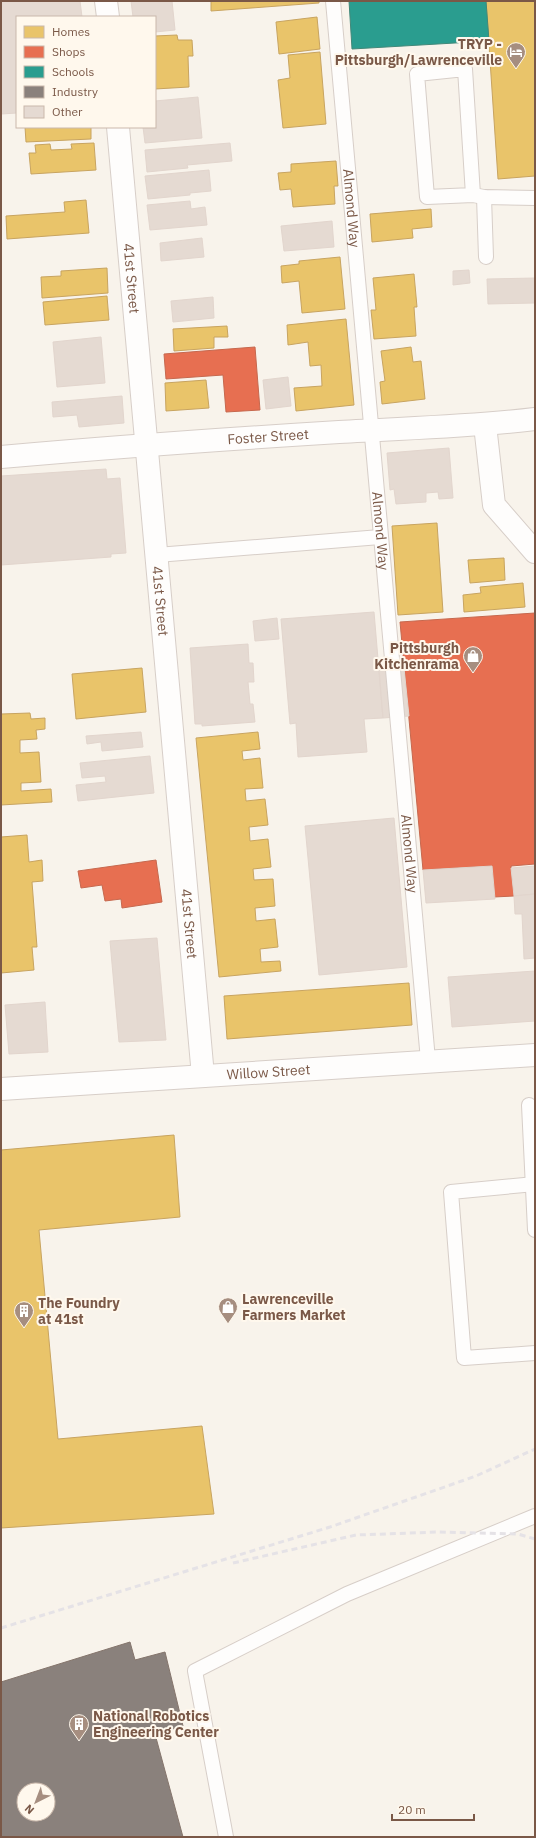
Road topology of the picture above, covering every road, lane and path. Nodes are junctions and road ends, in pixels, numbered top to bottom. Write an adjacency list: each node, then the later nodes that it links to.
1 (106, 1): 3 (street)
2 (333, 1): 10 (lane, Almond Way)
3 (108, 16)
4 (118, 128): 11 (street, 41st Street)
5 (479, 196): 5 (lane); 6 (lane); 7 (lane)
6 (535, 198)
7 (486, 257)
8 (535, 419): 9 (street, Foster Street)
9 (485, 425): 10 (street, Foster Street); 14 (street)
10 (370, 430): 11 (street, Foster Street); 13 (lane, Almond Way)
11 (146, 444): 12 (street, Foster Street); 15 (street, 41st Street)
12 (1, 457)
13 (380, 537): 15 (lane); 17 (lane, Almond Way)
14 (535, 552)
15 (157, 555): 18 (street, 41st Street)
16 (535, 1054): 17 (street, Willow Street)
17 (428, 1060): 18 (street, Willow Street)
18 (203, 1076): 19 (street, Willow Street)
19 (1, 1089)
20 (529, 1105): 21 (lane)
21 (534, 1184): 22 (lane); 23 (lane)
22 (535, 1230)
23 (535, 1353)
24 (535, 1516): 25 (lane)
25 (226, 1837)

